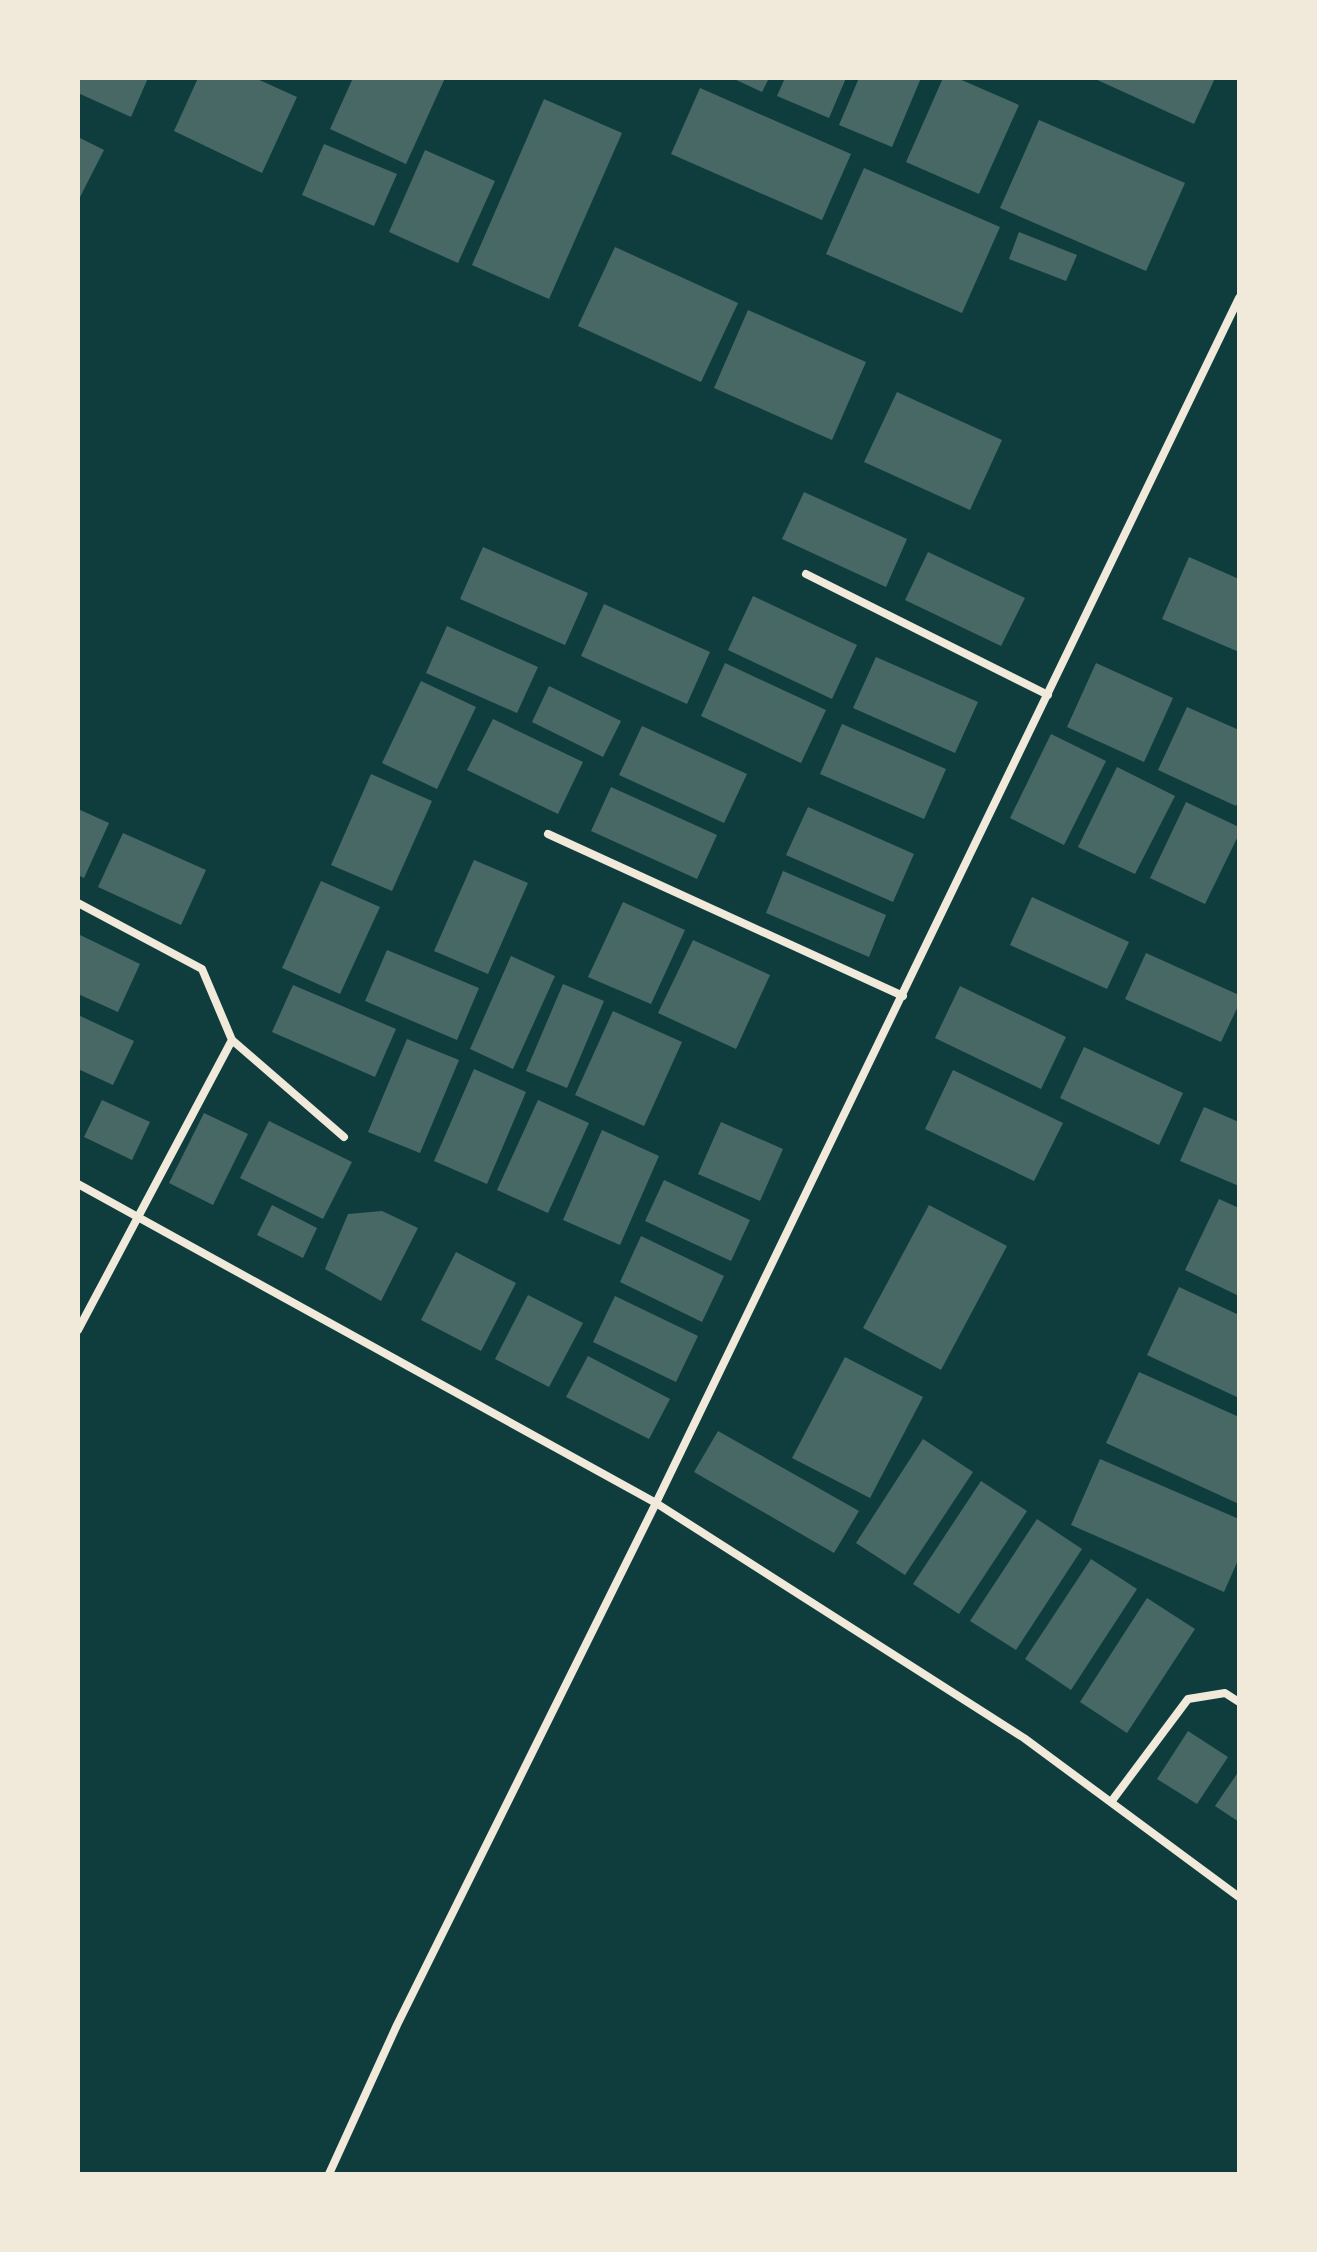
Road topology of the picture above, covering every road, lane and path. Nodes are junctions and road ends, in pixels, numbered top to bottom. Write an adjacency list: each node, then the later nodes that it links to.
1 (1239, 298): 3 (street)
2 (806, 574): 3 (street)
3 (1048, 695): 6 (street)
4 (548, 834): 6 (street)
5 (78, 903): 7 (street)
6 (903, 996): 12 (street)
7 (232, 1040): 8 (street); 10 (street)
8 (344, 1137)
9 (78, 1184): 10 (street)
10 (137, 1216): 11 (street); 12 (street)
11 (78, 1330)
12 (656, 1503): 14 (street); 16 (street)
13 (1239, 1702): 14 (street)
14 (1111, 1802): 15 (street)
15 (1239, 1897)
16 (329, 2174)

